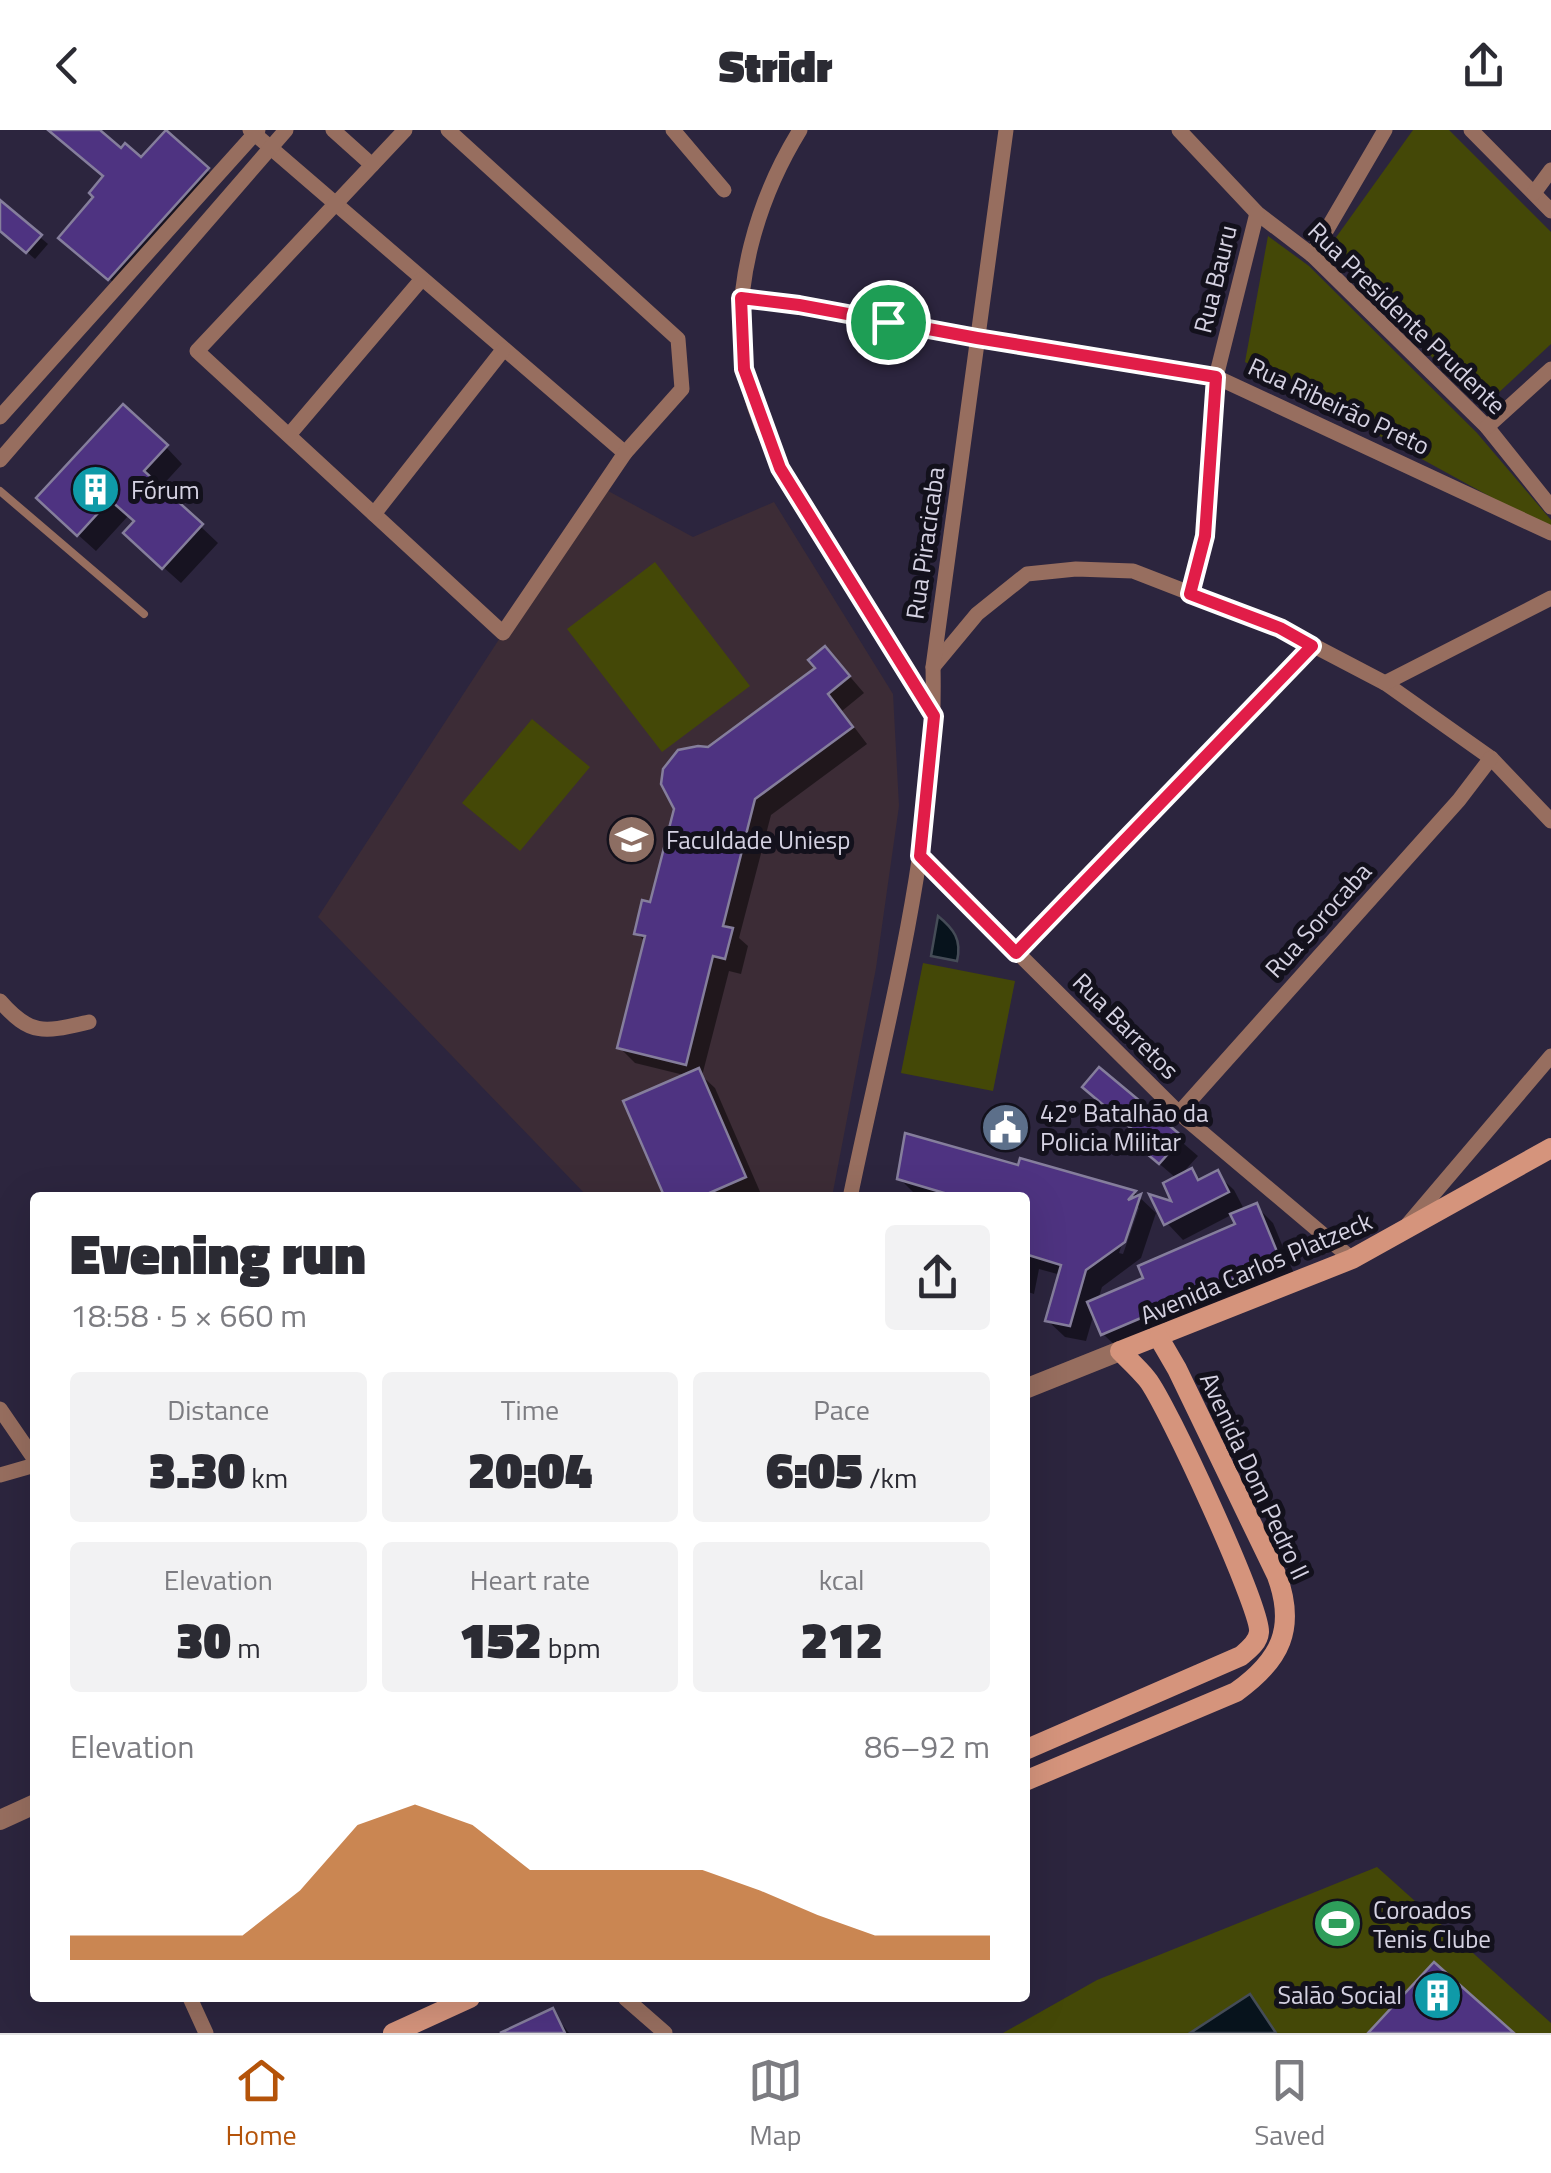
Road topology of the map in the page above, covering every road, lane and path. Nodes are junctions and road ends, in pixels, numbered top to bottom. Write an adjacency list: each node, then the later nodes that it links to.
1 (286, 130): 12 (street)
2 (333, 130): 13 (street)
3 (405, 130): 13 (street)
4 (448, 130): 32 (street)
5 (673, 130): 15 (street)
6 (800, 130): 22 (street)
7 (1006, 130): 24 (street, Rua Piracicaba)
8 (1178, 130): 19 (street, Rua Presidente Prudente)
9 (1385, 130): 20 (street)
10 (1471, 130): 16 (street)
11 (254, 131): 12 (street); 23 (street)
12 (271, 147): 17 (street); 25 (street)
13 (372, 165): 17 (street)
14 (1551, 170): 16 (street)
15 (724, 190)
16 (1534, 193): 18 (street)
17 (334, 206): 21 (street); 31 (street)
18 (1551, 211)
19 (1257, 213): 20 (street, Rua Presidente Prudente); 28 (street, Rua Bauru)
20 (1312, 256): 30 (street, Rua Presidente Prudente)
21 (422, 280): 26 (street); 31 (street)
22 (741, 298): 24 (street, Rua Ribeirão Preto); 44 (street)
23 (76, 333): 25 (street); 29 (street)
24 (977, 338): 28 (street, Rua Ribeirão Preto); 42 (street, Rua Piracicaba)
25 (93, 350): 33 (street)
26 (503, 350): 32 (street); 36 (street)
27 (1551, 369): 30 (street)
28 (1216, 377): 37 (street, Rua Ribeirão Preto); 38 (street, Rua Bauru)
29 (0, 417)
30 (1486, 427): 35 (street, Rua Presidente Prudente)
31 (289, 435): 36 (street)
32 (624, 454): 36 (street)
33 (0, 460)
34 (0, 491): 40 (lane)
35 (1551, 507)
36 (374, 514)
37 (1551, 533)
38 (1190, 594): 41 (street); 42 (street)
39 (1551, 598): 43 (street)
40 (144, 614)
41 (1312, 646): 43 (street); 48 (street)
42 (934, 666): 44 (street, Rua Piracicaba)
43 (1384, 683): 45 (street)
44 (934, 716): 47 (street, Rua Piracicaba)
45 (1491, 758): 46 (street); 52 (street, Rua Sorocaba)
46 (1551, 822)
47 (920, 856): 48 (street, Rua Barretos); 54 (street, Rua Piracicaba)
48 (1016, 953): 52 (street, Rua Barretos)
49 (0, 1001): 50 (street)
50 (88, 1022)
51 (1551, 1056): 55 (street)
52 (1179, 1114): 56 (street, Rua Barretos)
53 (1551, 1148): 55 (main road, Avenida Carlos Platzeck)
54 (851, 1192)
55 (1400, 1234): 56 (main road, Avenida Carlos Platzeck)
56 (1352, 1259): 57 (main road, Avenida Carlos Platzeck)
57 (1159, 1338): 58 (main road, Avenida Carlos Platzeck); 65 (main road, Avenida Dom Pedro II)
58 (1120, 1351): 59 (street, Avenida Carlos Platzeck); 64 (main road)
59 (1030, 1387)
60 (0, 1409): 61 (street)
61 (30, 1454)
62 (30, 1464): 63 (street)
63 (0, 1476)
64 (1030, 1748)
65 (1030, 1779)
66 (30, 1806): 67 (street)
67 (0, 1820)
68 (192, 2002): 71 (street)
69 (461, 2002): 72 (main road)
70 (630, 2002): 73 (street)
71 (206, 2033)
72 (393, 2033)
73 (665, 2033)

